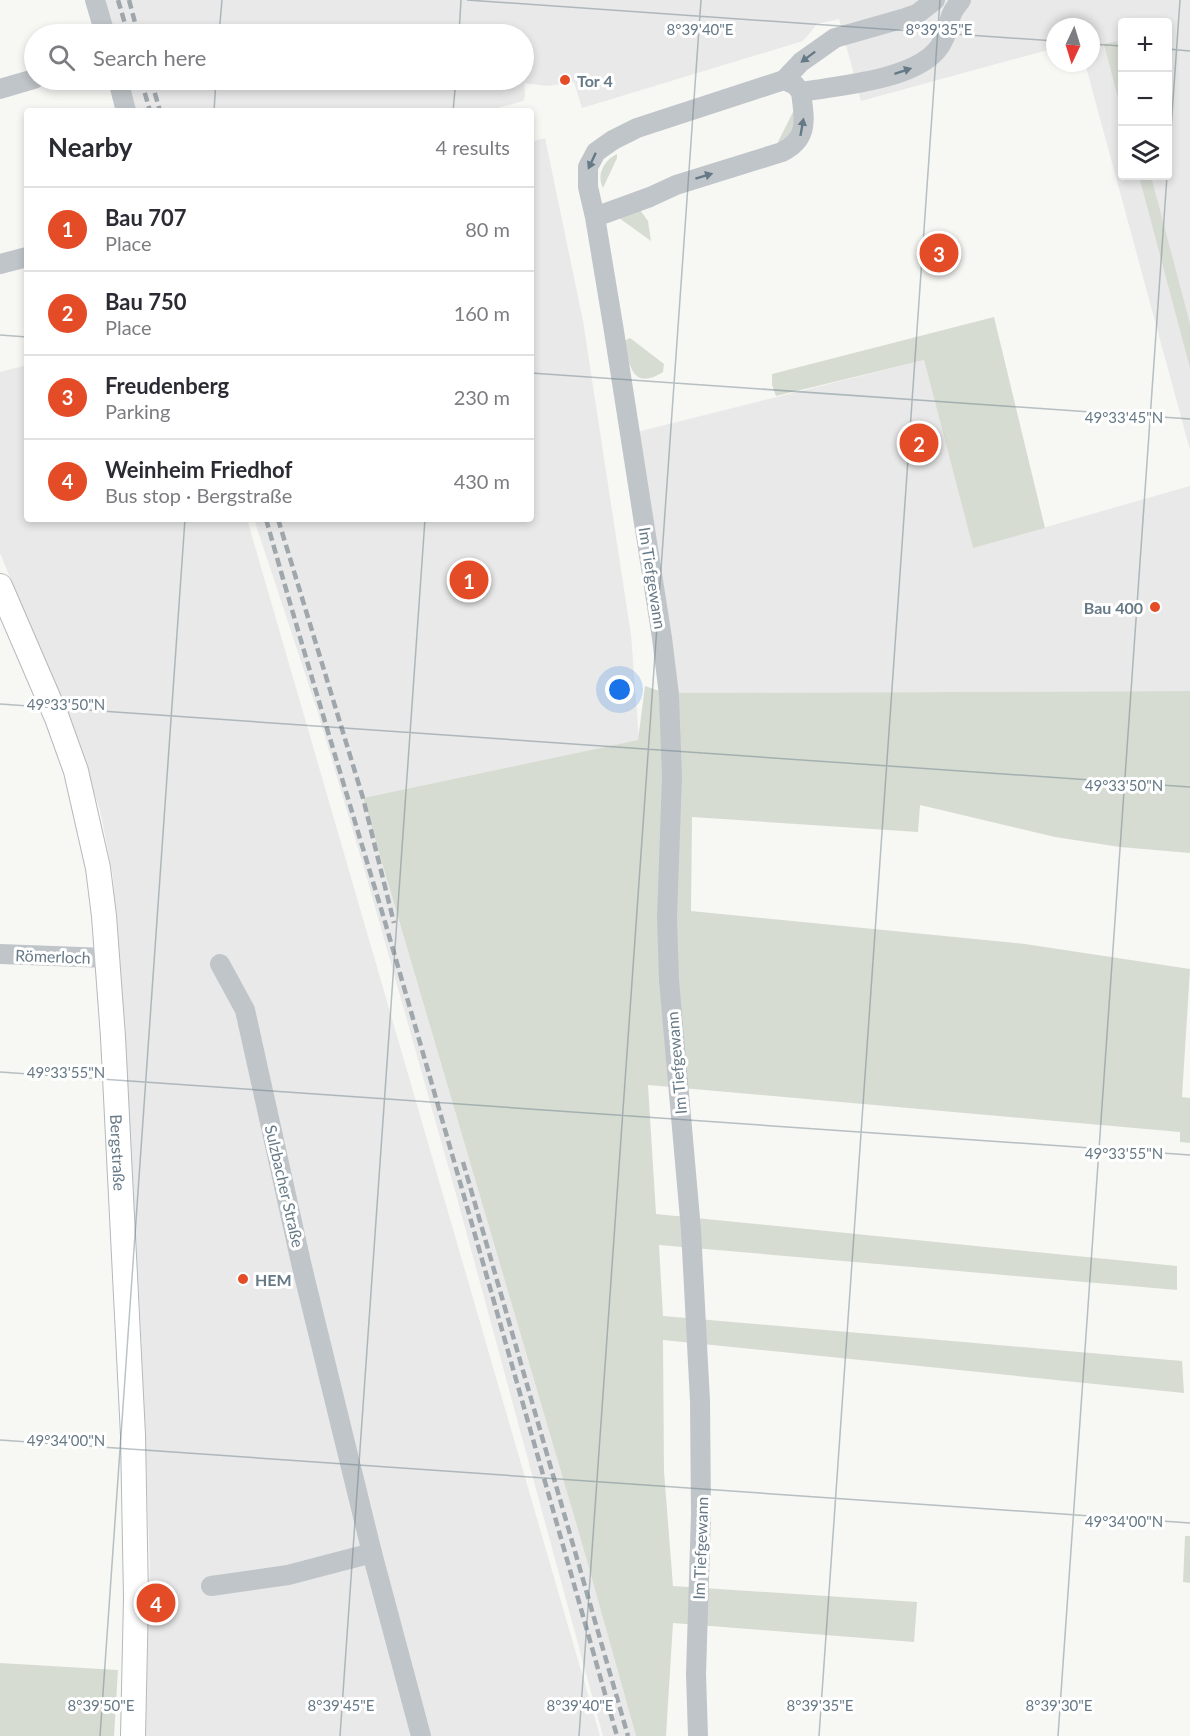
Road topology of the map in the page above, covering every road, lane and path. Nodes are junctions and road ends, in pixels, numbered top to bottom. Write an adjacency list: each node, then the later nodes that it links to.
1 (95, 0): 4 (street)
2 (935, 0): 5 (street, one-way to 5)
3 (961, 0): 9 (street, one-way to 3)
4 (102, 24)
5 (784, 80): 9 (street); 11 (street, Im Tiefgewann, one-way to 11)
6 (24, 82): 7 (street)
7 (0, 89)
8 (121, 90): 10 (street)
9 (801, 92): 11 (street, one-way to 9)
10 (125, 108)
11 (595, 217): 22 (street, Im Tiefgewann)
12 (24, 258): 13 (street)
13 (0, 264)
14 (0, 586): 16 (main road, Bergstraße)
15 (0, 954): 16 (street, Römerloch)
16 (107, 958): 20 (main road, Bergstraße)
17 (220, 964): 18 (street, Sulzbacher Straße)
18 (372, 1553): 19 (street); 21 (street, Sulzbacher Straße)
19 (211, 1586)
20 (133, 1736)
21 (421, 1736)
22 (698, 1736)

